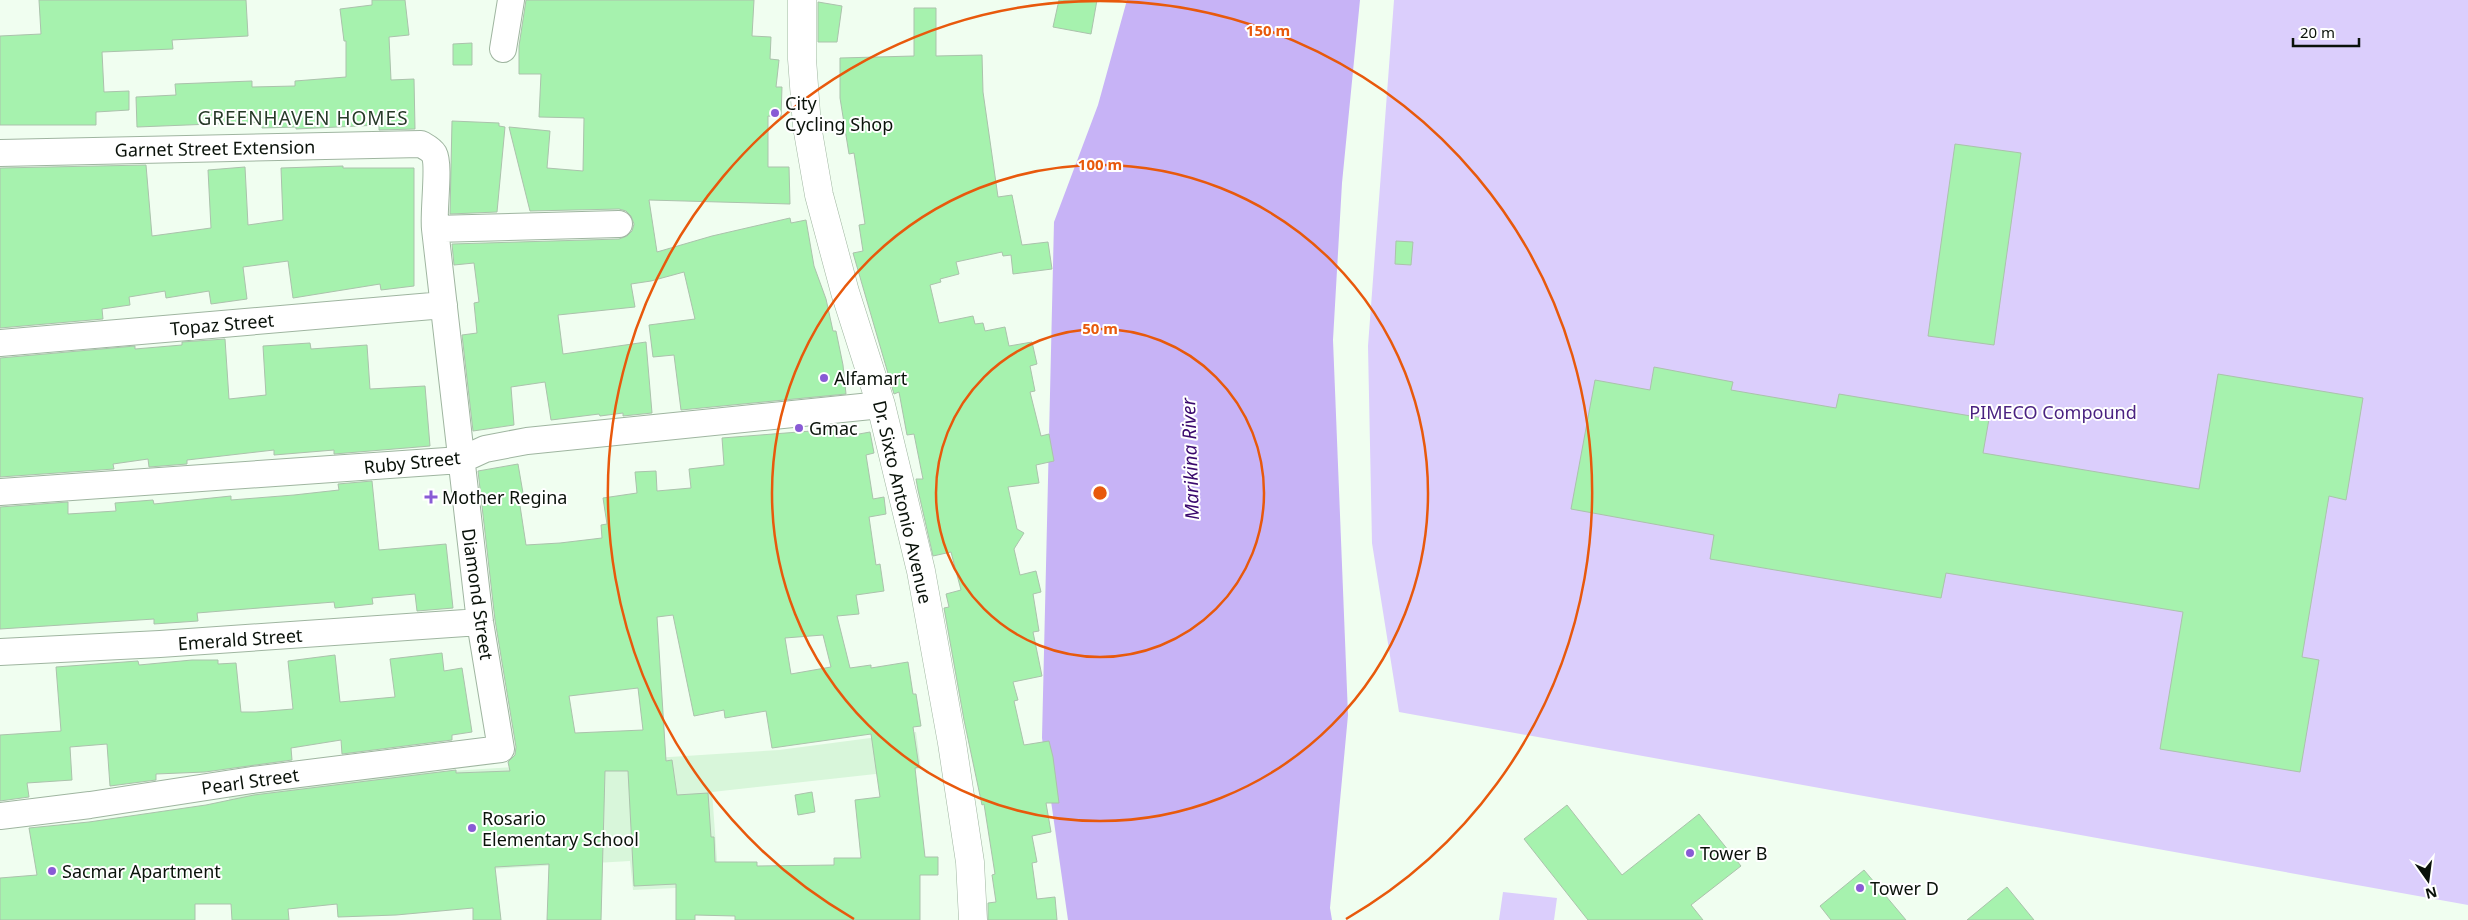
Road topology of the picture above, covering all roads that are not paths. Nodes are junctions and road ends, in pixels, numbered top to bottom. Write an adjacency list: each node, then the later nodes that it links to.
1 (511, 0): 3 (street)
2 (802, 0): 10 (main road, Dr. Sixto Antonio Avenue)
3 (503, 49)
4 (428, 148): 5 (street, Garnet Street Extension); 7 (street, Diamond Street)
5 (0, 153)
6 (619, 224): 7 (street)
7 (435, 229): 8 (street, Diamond Street)
8 (444, 305): 9 (street, Topaz Street); 11 (street, Diamond Street)
9 (0, 343)
10 (881, 405): 11 (street, Ruby Street); 17 (main road, Dr. Sixto Antonio Avenue)
11 (461, 460): 12 (street, Ruby Street); 13 (street, Diamond Street)
12 (0, 492)
13 (480, 622): 14 (street, Emerald Street); 15 (street, Diamond Street)
14 (0, 652)
15 (501, 750): 16 (street, Pearl Street)
16 (0, 816)
17 (973, 920)

